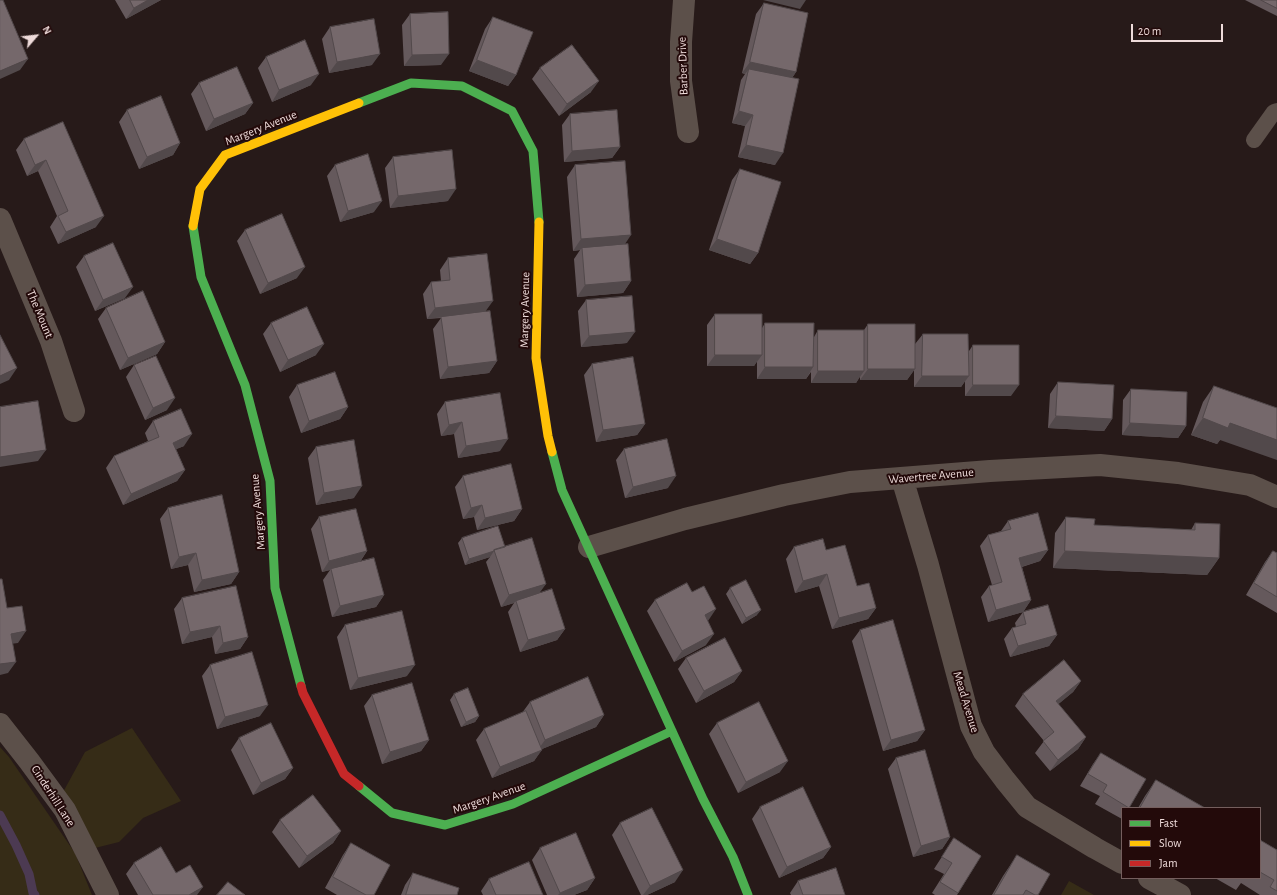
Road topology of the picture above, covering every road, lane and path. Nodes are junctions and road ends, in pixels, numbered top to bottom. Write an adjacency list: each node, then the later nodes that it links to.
1 (684, 0): 3 (street, Barber Drive)
2 (1277, 111): 4 (lane)
3 (688, 132)
4 (1254, 140)
5 (0, 219): 6 (street, The Mount)
6 (74, 411)
7 (902, 478): 8 (street, Wavertree Avenue); 9 (street, Wavertree Avenue); 12 (street, Mead Avenue)
8 (1277, 497)
9 (589, 547): 11 (street, Margery Avenue); 11 (street, Margery Avenue)
10 (0, 724): 14 (street, Cinderhill Lane)
11 (672, 731): 15 (street, Margery Avenue)
12 (1121, 862)
13 (1151, 879): 16 (street)
14 (108, 895)
15 (748, 895)
16 (1180, 895)

